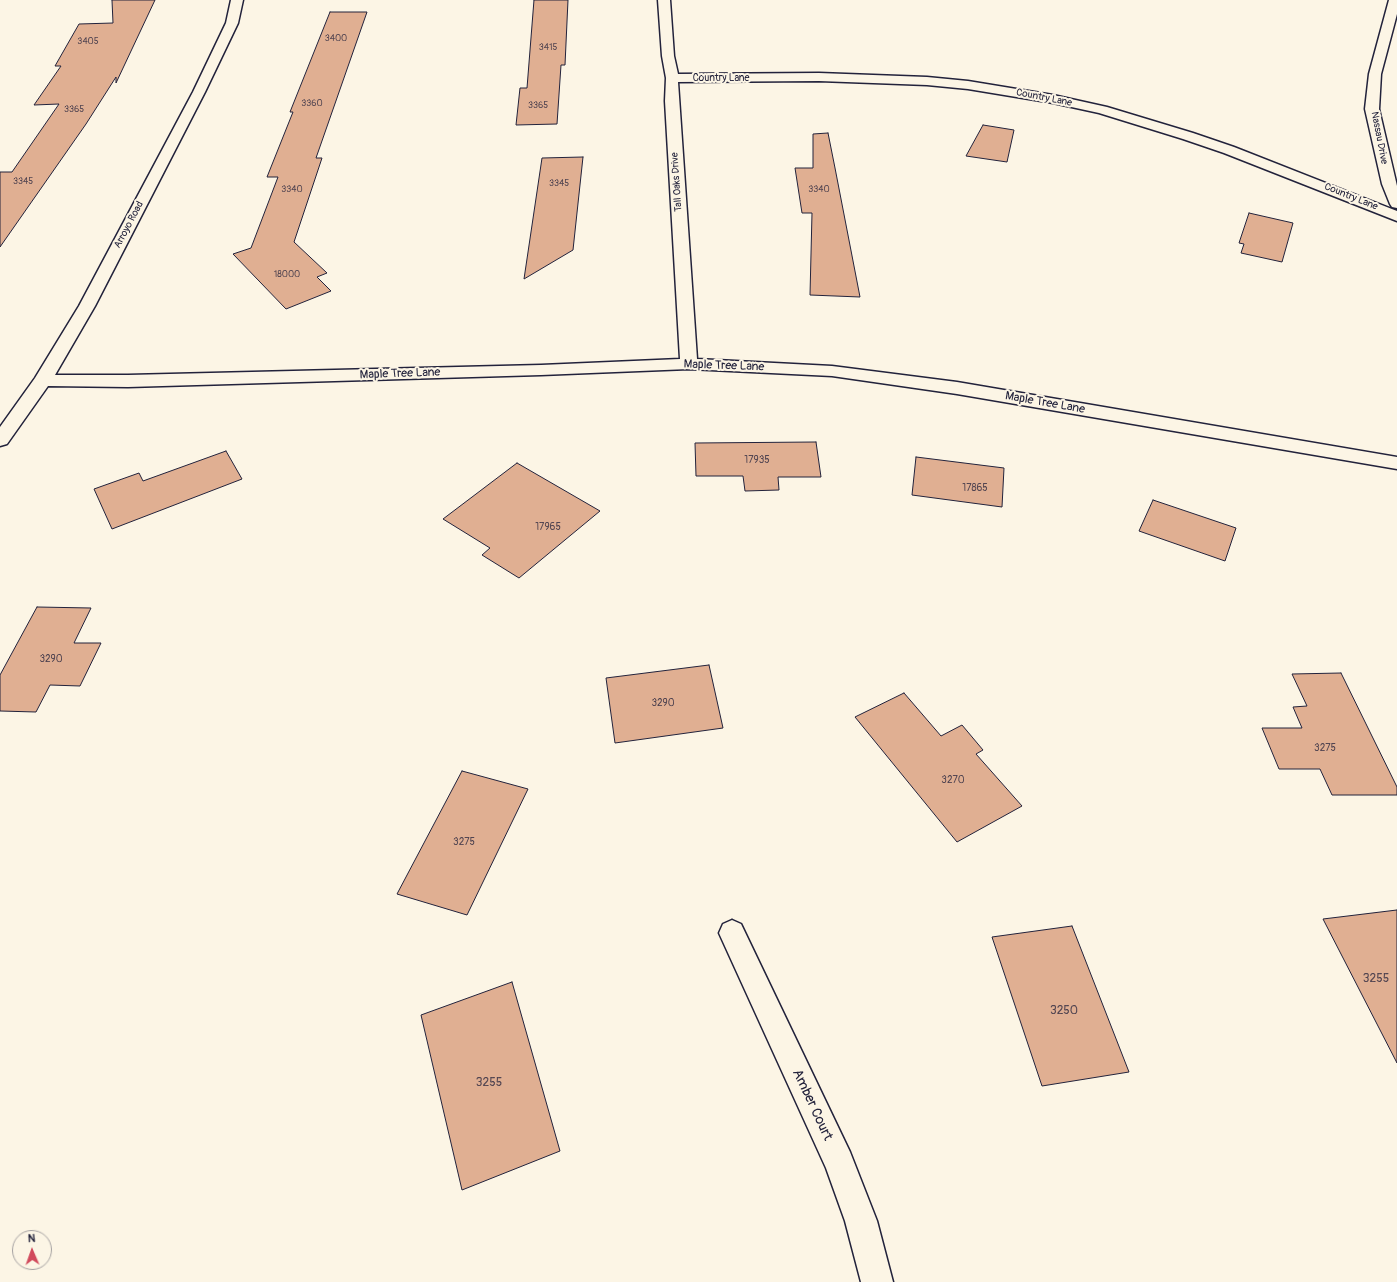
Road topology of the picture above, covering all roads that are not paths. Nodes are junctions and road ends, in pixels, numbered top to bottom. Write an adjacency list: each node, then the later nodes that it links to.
1 (237, 0): 8 (street, Arroyo Road)
2 (664, 0): 4 (street, Tall Oaks Drive)
3 (1395, 0): 5 (street, Nassau Drive)
4 (672, 78): 6 (street, Country Lane); 7 (street, Tall Oaks Drive)
5 (1397, 204)
6 (1397, 216)
7 (689, 364): 8 (street, Maple Tree Lane); 10 (street, Maple Tree Lane)
8 (43, 380): 9 (street, Arroyo Road)
9 (0, 440)
10 (1397, 463)
11 (732, 933): 12 (street, Amber Court)
12 (877, 1282)

